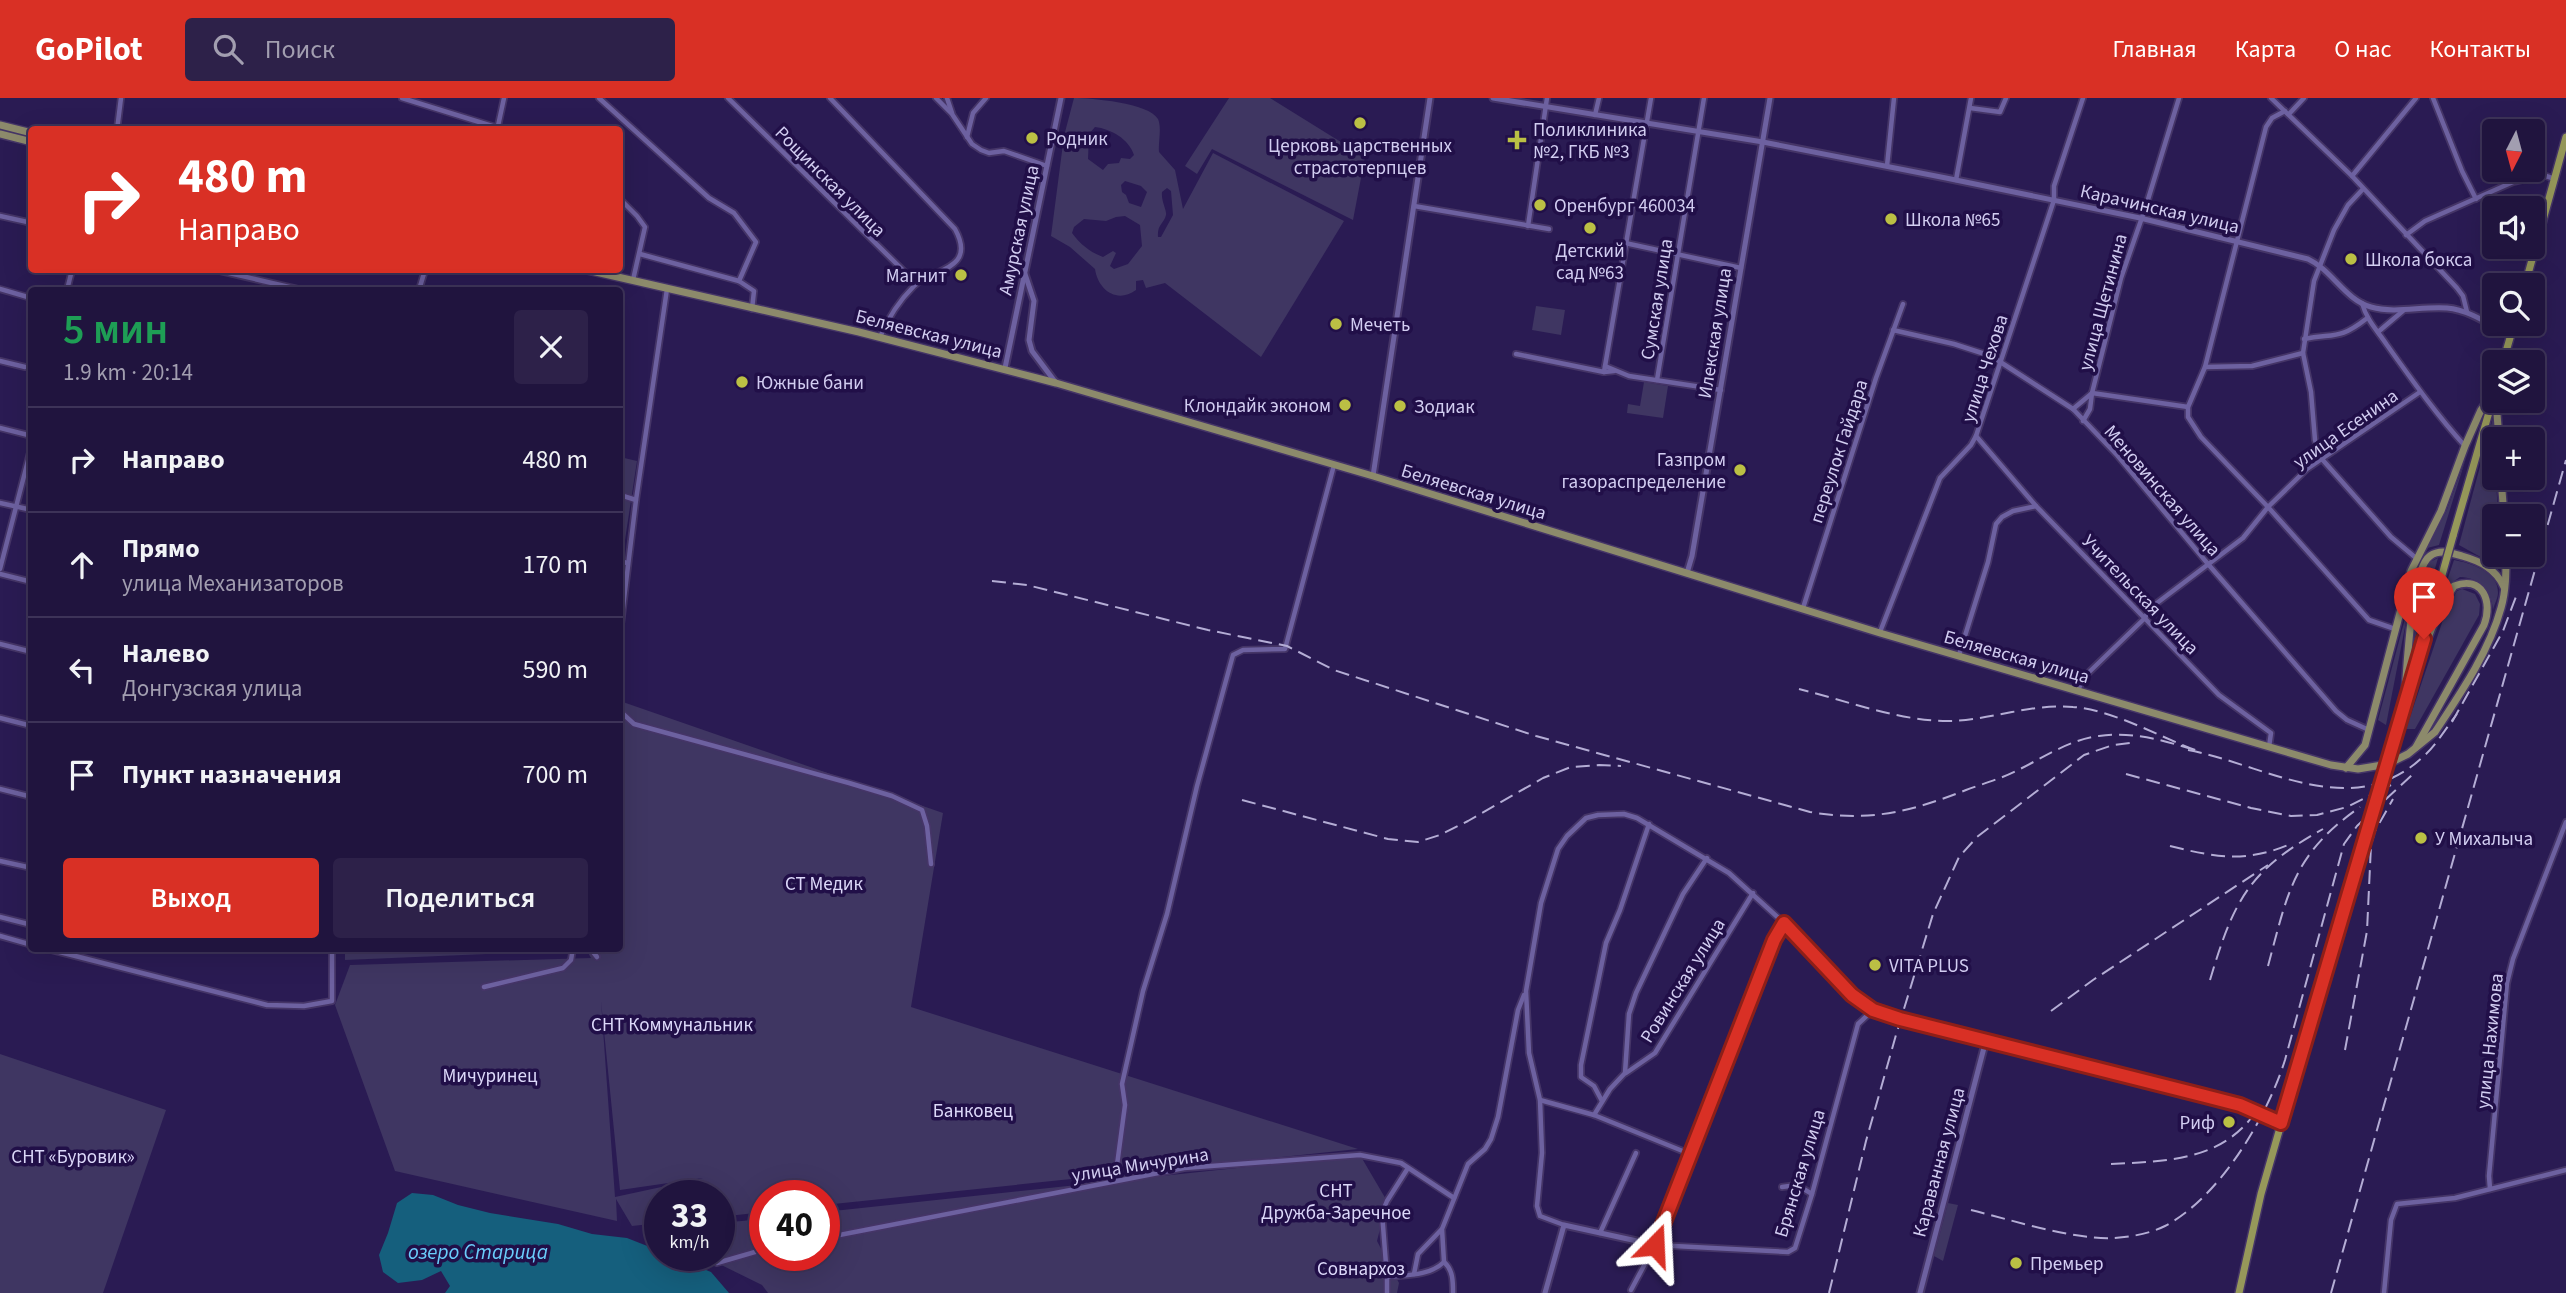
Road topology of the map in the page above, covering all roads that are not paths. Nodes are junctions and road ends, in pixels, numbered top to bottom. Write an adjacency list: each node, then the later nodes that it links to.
1 (121, 98): 35 (street)
2 (402, 98): 36 (street)
3 (504, 98): 36 (street)
4 (599, 98): 71 (street)
5 (727, 98): 72 (street, Рощинская улица)
6 (830, 98): 72 (street)
7 (936, 98): 30 (street)
8 (947, 98): 30 (street)
9 (986, 98): 40 (street)
10 (1061, 98): 44 (street, Амурская улица)
11 (1430, 98): 53 (street)
12 (1493, 98): 27 (street, Карачинская улица)
13 (1547, 98): 27 (street)
14 (1599, 98): 31 (street)
15 (1651, 98): 33 (street)
16 (1704, 98): 38 (street, Сумская улица)
17 (1770, 98): 43 (street, Илекская улица)
18 (1894, 98): 45 (street)
19 (1971, 98): 28 (street)
20 (2006, 98): 28 (street)
21 (2083, 98): 51 (street, улица Чехова)
22 (2179, 98): 55 (street, улица Щетинина)
23 (2304, 98): 29 (street)
24 (2416, 98): 46 (street)
25 (2433, 98): 50 (street)
26 (2273, 100): 29 (street); 32 (street)
27 (1545, 107): 31 (street, Карачинская улица); 57 (street)
28 (1970, 108): 48 (street)
29 (2287, 113): 32 (street); 46 (street)
30 (952, 114): 40 (street)
31 (1595, 115): 33 (street, Карачинская улица)
32 (2272, 118): 60 (street)
33 (1647, 124): 38 (street, Карачинская улица); 61 (street)
34 (0, 125): 37 (main road)
35 (118, 126)
36 (498, 126)
37 (28, 132)
38 (1699, 132): 43 (street, Карачинская улица); 63 (street, Сумская улица)
39 (0, 134): 42 (main road)
40 (967, 137): 44 (street)
41 (2566, 137): 47 (highway)
42 (28, 141)
43 (1763, 142): 45 (street, Карачинская улица); 65 (street, Илекская улица)
44 (1047, 166): 66 (street, Амурская улица)
45 (1887, 166): 48 (street, Карачинская улица)
46 (2352, 176): 49 (street)
47 (2555, 178): 50 (street); 69 (highway)
48 (1956, 180): 51 (street, Карачинская улица)
49 (2363, 189): 59 (street); 64 (street)
50 (2476, 199): 59 (street)
51 (2054, 200): 55 (street, Карачинская улица); 93 (street, улица Чехова)
52 (623, 202): 62 (street)
53 (1413, 206): 57 (street); 115 (street)
54 (0, 216): 56 (street)
55 (2140, 218): 60 (street, Карачинская улица); 102 (street, улица Щетинина)
56 (28, 222)
57 (1528, 226): 58 (street)
58 (1549, 229)
59 (2406, 235): 81 (street)
60 (2235, 241): 64 (street, Карачинская улица); 95 (street)
61 (1625, 243): 63 (street); 97 (street)
62 (640, 254): 70 (street); 71 (street)
63 (1677, 255): 65 (street); 98 (street, Сумская улица)
64 (2319, 264): 77 (street, Карачинская улица); 88 (street)
65 (1741, 268): 100 (street, Илекская улица)
66 (1025, 271): 96 (street, Амурская улица); 99 (street)
67 (229, 273): 73 (street)
68 (601, 273): 70 (main road, Беляевская улица)
69 (2528, 273)
70 (633, 280): 74 (main road, Беляевская улица)
71 (739, 281): 79 (street)
72 (916, 283): 87 (street)
73 (289, 287)
74 (667, 288): 79 (main road, Беляевская улица); 117 (street)
75 (0, 289): 76 (street)
76 (28, 297)
77 (2362, 303): 80 (street); 82 (street)
78 (1903, 304): 84 (street, переулок Гайдара)
79 (752, 309): 87 (main road, Беляевская улица)
80 (2404, 310): 81 (street); 85 (street)
81 (2467, 312): 83 (street)
82 (2366, 319): 85 (street); 88 (street)
83 (2482, 320)
84 (1893, 330): 93 (street, Меновинская улица); 133 (street, переулок Гайдара)
85 (2378, 332): 101 (street)
86 (2511, 336): 89 (highway)
87 (880, 337): 96 (main road, Беляевская улица)
88 (2304, 339): 90 (street)
89 (2507, 350)
90 (2303, 353): 95 (street); 112 (street)
91 (1517, 354): 97 (street)
92 (0, 361): 94 (street)
93 (2001, 363): 104 (street, Меновинская улица); 110 (street, улица Чехова)
94 (25, 366)
95 (2205, 367): 103 (street)
96 (1005, 368): 99 (main road, Беляевская улица)
97 (1605, 369): 98 (street)
98 (1657, 380): 100 (street)
99 (1056, 383): 114 (main road, Беляевская улица)
100 (1721, 390): 129 (street, Илекская улица)
101 (2420, 392): 111 (street); 112 (street, улица Есенина)
102 (2092, 393): 103 (street); 104 (street); 107 (street, улица Щетинина)
103 (2188, 407): 121 (street)
104 (2073, 409): 107 (street, Меновинская улица)
105 (2482, 409): 111 (main road)
106 (2488, 413): 140 (highway, bridge)
107 (2084, 421): 126 (street, Меновинская улица)
108 (0, 428): 109 (street)
109 (28, 435)
110 (1976, 436): 120 (street, Учительская улица); 136 (street, улица Чехова)
111 (2465, 446): 123 (main road)
112 (2321, 458): 121 (street, улица Есенина); 123 (street)
113 (28, 460): 119 (street)
114 (1334, 464): 115 (main road, Беляевская улица); 182 (street)
115 (1373, 476): 129 (main road, Беляевская улица)
116 (623, 496): 117 (street)
117 (636, 500): 125 (street)
118 (0, 503): 119 (street)
119 (16, 506): 122 (street); 128 (street)
120 (2036, 506): 134 (street, Учительская улица); 139 (street)
121 (2268, 507): 126 (street, улица Есенина); 135 (street)
122 (28, 509)
123 (2416, 558): 135 (main road)
124 (623, 562): 125 (street)
125 (627, 563): 132 (street)
126 (2208, 564): 134 (street, улица Есенина); 146 (street, Меновинская улица)
127 (2505, 567): 131 (main road, Беляевская улица)
128 (0, 572): 130 (street)
129 (1687, 573): 133 (main road, Беляевская улица)
130 (28, 581)
131 (2505, 587): 142 (main road); 148 (main road, Беляевская улица)
132 (623, 602)
133 (1804, 608): 136 (main road, Беляевская улица)
134 (2145, 618): 141 (street, улица Есенина); 147 (street, Учительская улица)
135 (2396, 630): 146 (main road)
136 (1880, 633): 139 (main road, Беляевская улица)
137 (0, 644): 138 (street)
138 (28, 651)
139 (1959, 655): 141 (main road, Беляевская улица)
140 (2418, 660): 142 (highway); 148 (main road)
141 (2078, 690): 147 (main road, Беляевская улица)
142 (2405, 701): 177 (highway, bridge)
143 (623, 714): 156 (street)
144 (0, 718): 145 (street)
145 (28, 725)
146 (2370, 730): 149 (main road)
147 (2269, 747): 149 (main road, Беляевская улица)
148 (2415, 749): 149 (main road, Беляевская улица)
149 (2346, 768)
150 (0, 789): 151 (street)
151 (28, 796)
152 (2566, 822): 184 (street, улица Нахимова)
153 (1649, 824): 154 (street); 170 (street); 175 (street)
154 (1707, 858): 158 (street); 173 (street)
155 (0, 860): 157 (street)
156 (931, 864)
157 (28, 867)
158 (1753, 893): 160 (street); 173 (street, Ровинская улица)
159 (0, 917): 161 (street)
160 (1784, 923): 171 (street); 179 (street)
161 (28, 924)
162 (0, 936): 163 (street)
163 (28, 944)
164 (60, 952): 165 (street)
165 (332, 952)
166 (572, 952): 169 (street)
167 (593, 952): 168 (street)
168 (597, 957)
169 (484, 986)
170 (1526, 991): 174 (street); 186 (street)
171 (1873, 1010): 172 (street); 185 (street, Брянская улица)
172 (1986, 1040): 177 (street); 199 (street, Караванная улица)
173 (1625, 1073): 175 (street, Ровинская улица)
174 (1540, 1100): 176 (street); 187 (street)
175 (1602, 1101): 176 (street, Ровинская улица)
176 (1594, 1115): 179 (street)
177 (2281, 1123): 200 (highway)
178 (1636, 1153): 189 (street)
179 (1690, 1153): 191 (street)
180 (1408, 1168): 182 (street, улица Мичурина); 186 (street, улица Мичурина); 194 (street)
181 (2566, 1170): 184 (street)
182 (1115, 1180): 190 (street, улица Мичурина)
183 (1782, 1187): 185 (street)
184 (2490, 1189): 201 (street)
185 (1812, 1194): 191 (street, Брянская улица)
186 (1454, 1198): 188 (street)
187 (1564, 1225): 189 (street, Брянская улица); 198 (street)
188 (1442, 1229): 192 (street); 193 (street)
189 (1600, 1234): 191 (street, Брянская улица)
190 (840, 1235)
191 (1655, 1245): 195 (street)
192 (1444, 1262): 193 (street); 197 (street)
193 (1414, 1275): 194 (street)
194 (1387, 1277): 196 (street)
195 (1632, 1290)
196 (1387, 1293)
197 (1453, 1293)
198 (1545, 1293)
199 (1920, 1293)
200 (2239, 1293)
201 (2384, 1293)

